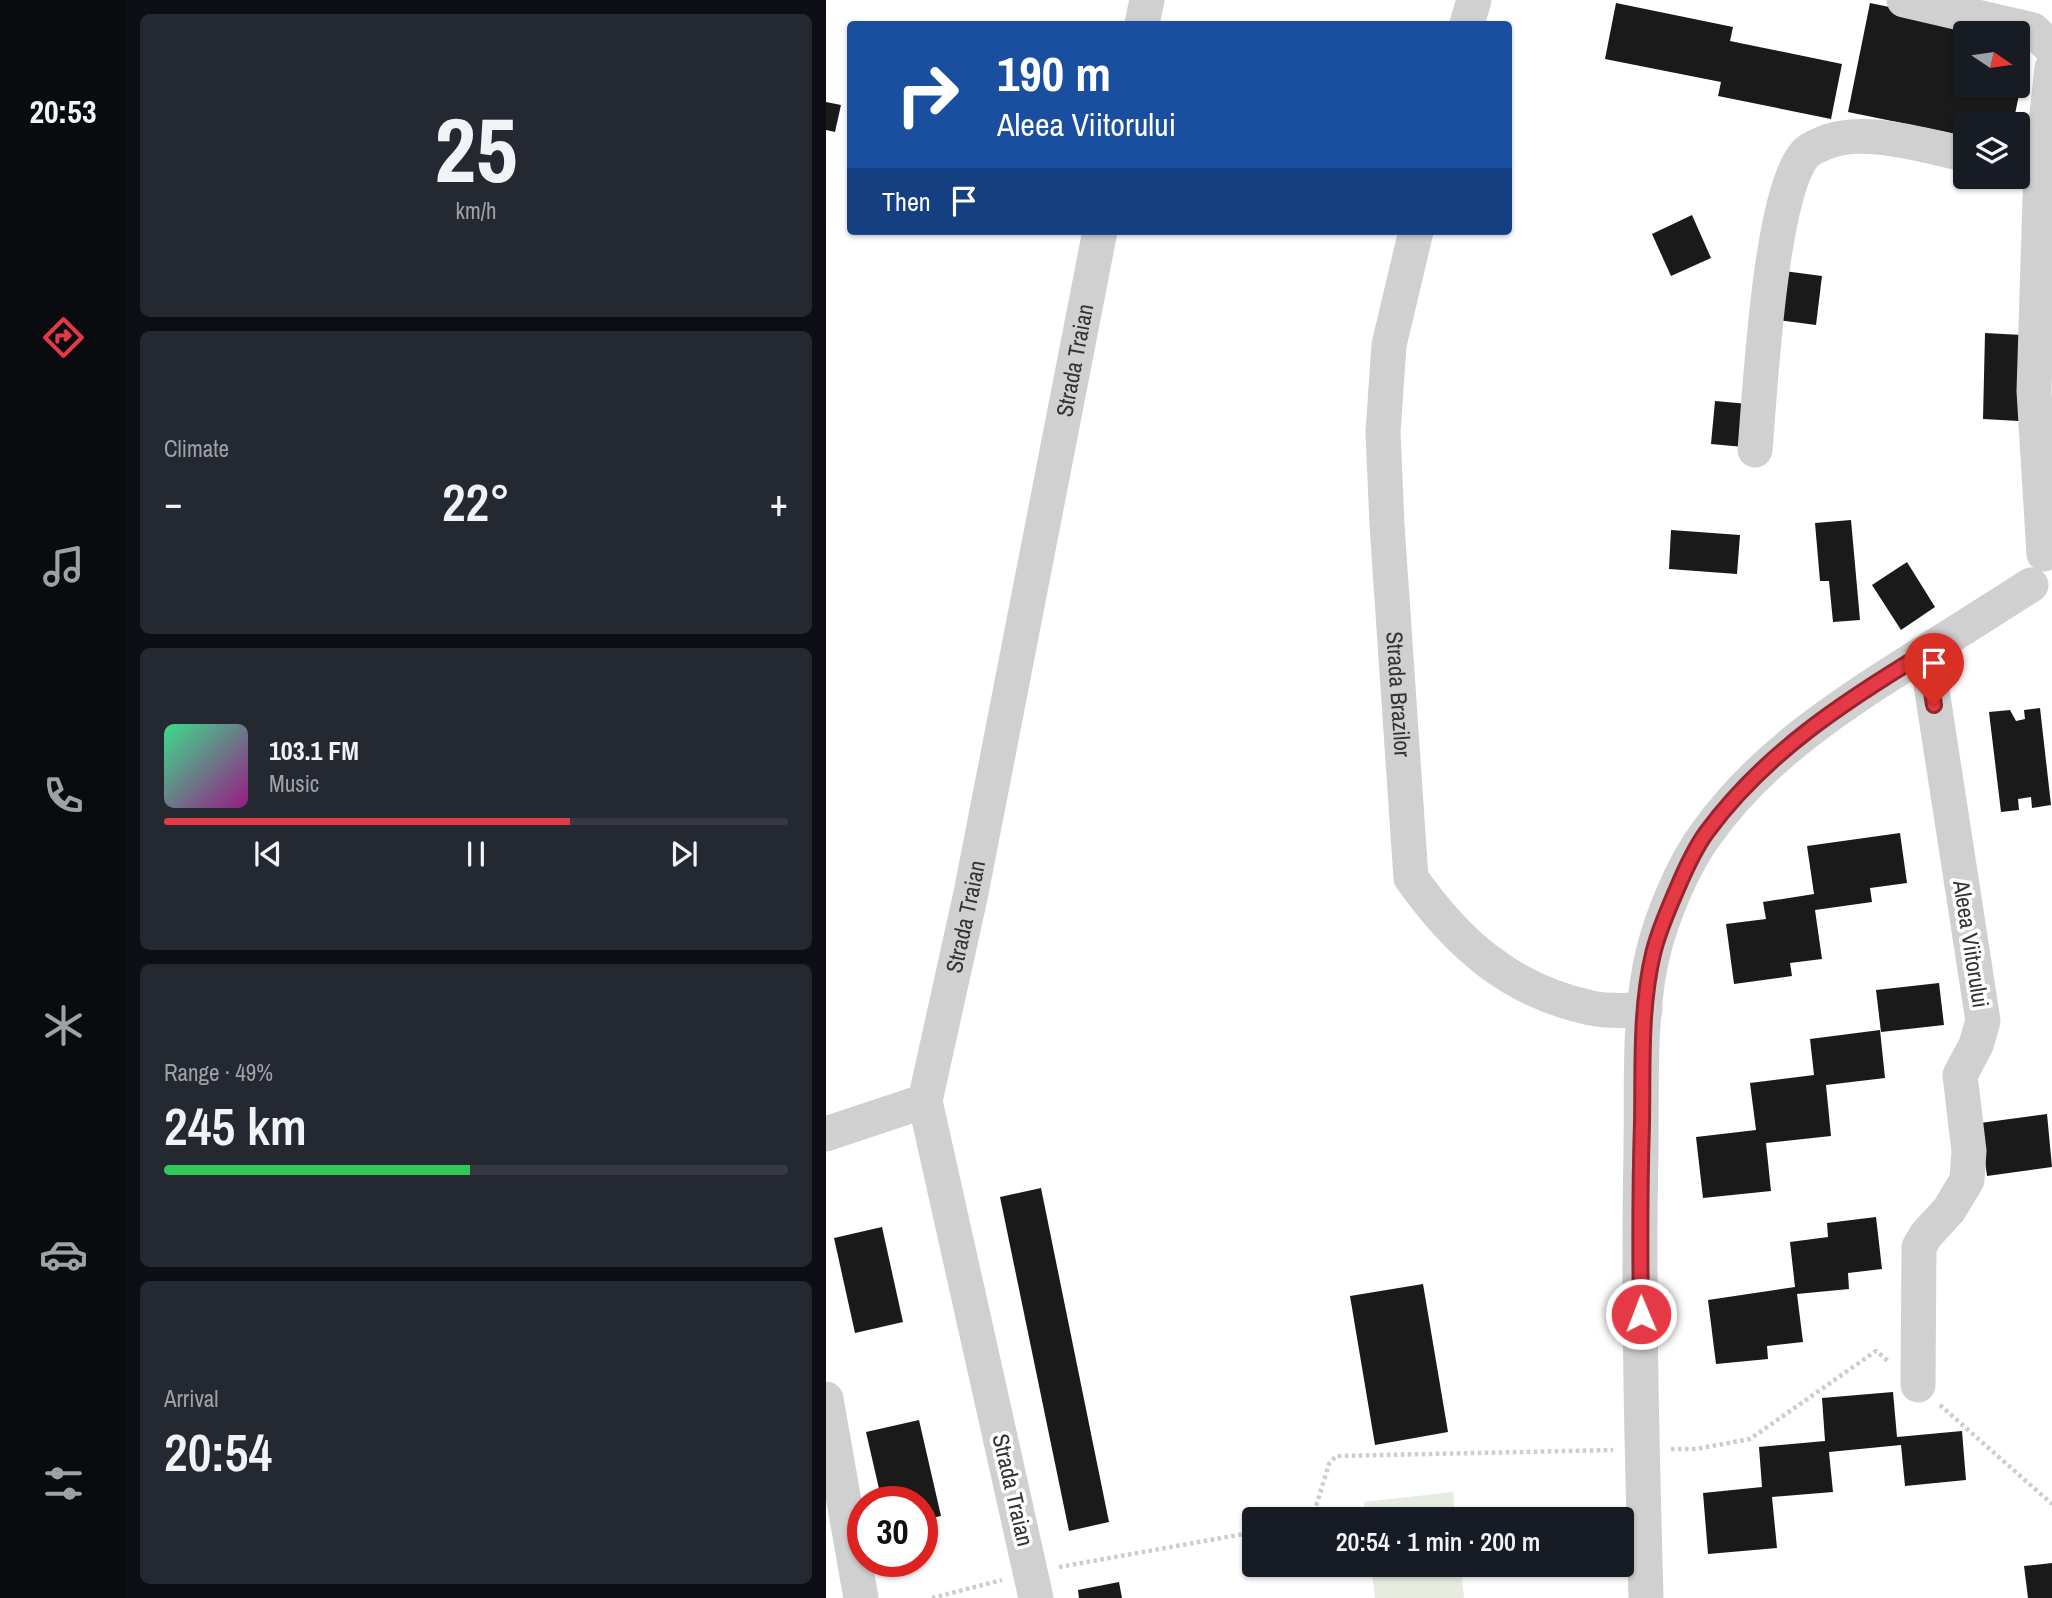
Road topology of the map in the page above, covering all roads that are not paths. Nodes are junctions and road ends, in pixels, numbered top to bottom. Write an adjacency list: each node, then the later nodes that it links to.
1 (1147, 0): 4 (street)
2 (1474, 0): 5 (street)
3 (1904, 0): 6 (street)
4 (1143, 21)
5 (1468, 21)
6 (2052, 49)
7 (2052, 68): 9 (street)
8 (1953, 152): 13 (street)
9 (2038, 178): 12 (street)
10 (1099, 235): 17 (street, Strada Traian)
11 (1415, 235): 16 (street, Strada Brazilor)
12 (2043, 393): 14 (street)
13 (1755, 450)
14 (2045, 572): 15 (street)
15 (1926, 652): 16 (street); 19 (street, Aleea Viitorului)
16 (1645, 1010): 23 (street)
17 (925, 1101): 18 (street); 21 (street, Strada Traian)
18 (826, 1134)
19 (1918, 1385)
20 (826, 1399): 22 (street)
21 (1034, 1585)
22 (860, 1598)
23 (1646, 1598)

